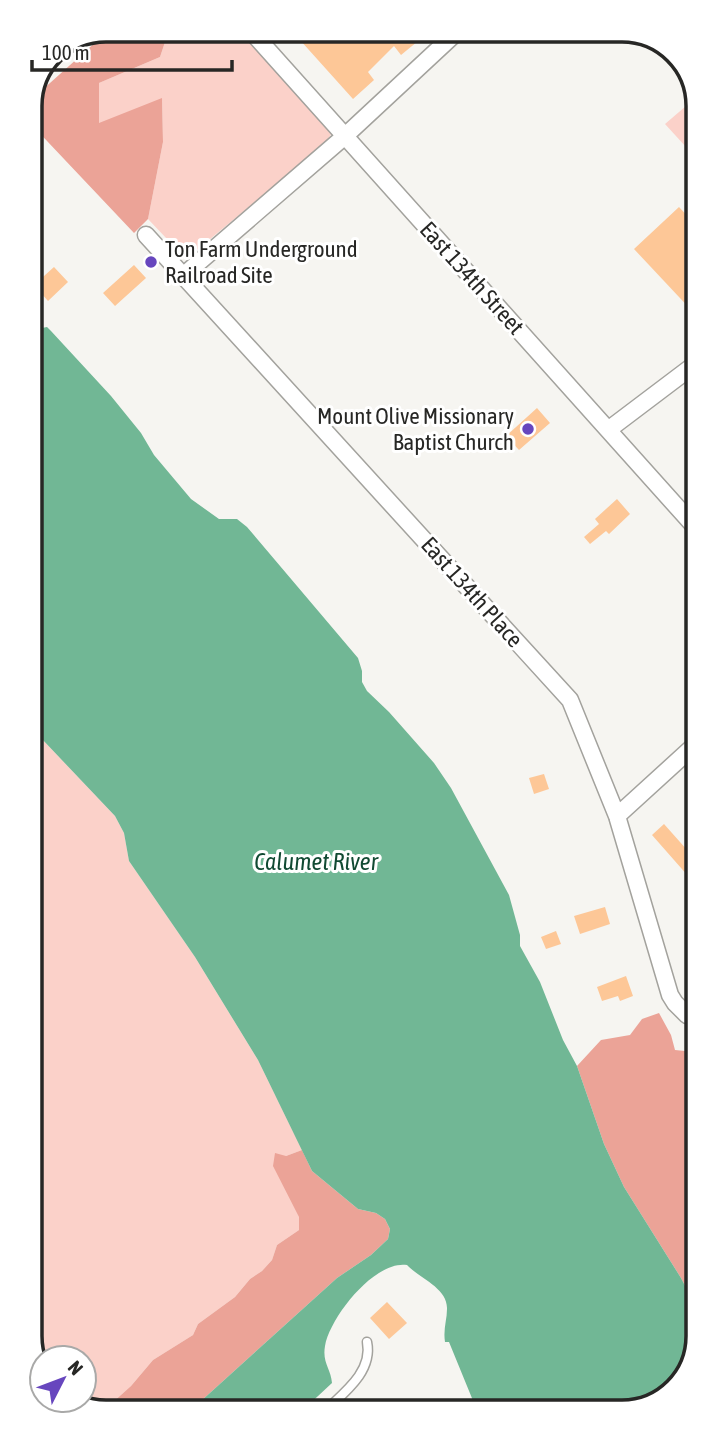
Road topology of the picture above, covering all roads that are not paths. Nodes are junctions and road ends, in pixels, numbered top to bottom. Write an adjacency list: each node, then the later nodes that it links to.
1 (261, 42): 3 (street, East 134th Street)
2 (445, 42): 3 (street)
3 (345, 136): 5 (street); 7 (street, East 134th Street)
4 (146, 235): 5 (street, East 134th Place)
5 (184, 275): 10 (street, East 134th Place)
6 (686, 371): 7 (street)
7 (608, 430): 8 (street, East 134th Street)
8 (686, 517)
9 (686, 753): 10 (street)
10 (617, 816): 11 (street, East 134th Place)
11 (686, 1010)
12 (367, 1342): 13 (lane)
13 (335, 1400)

